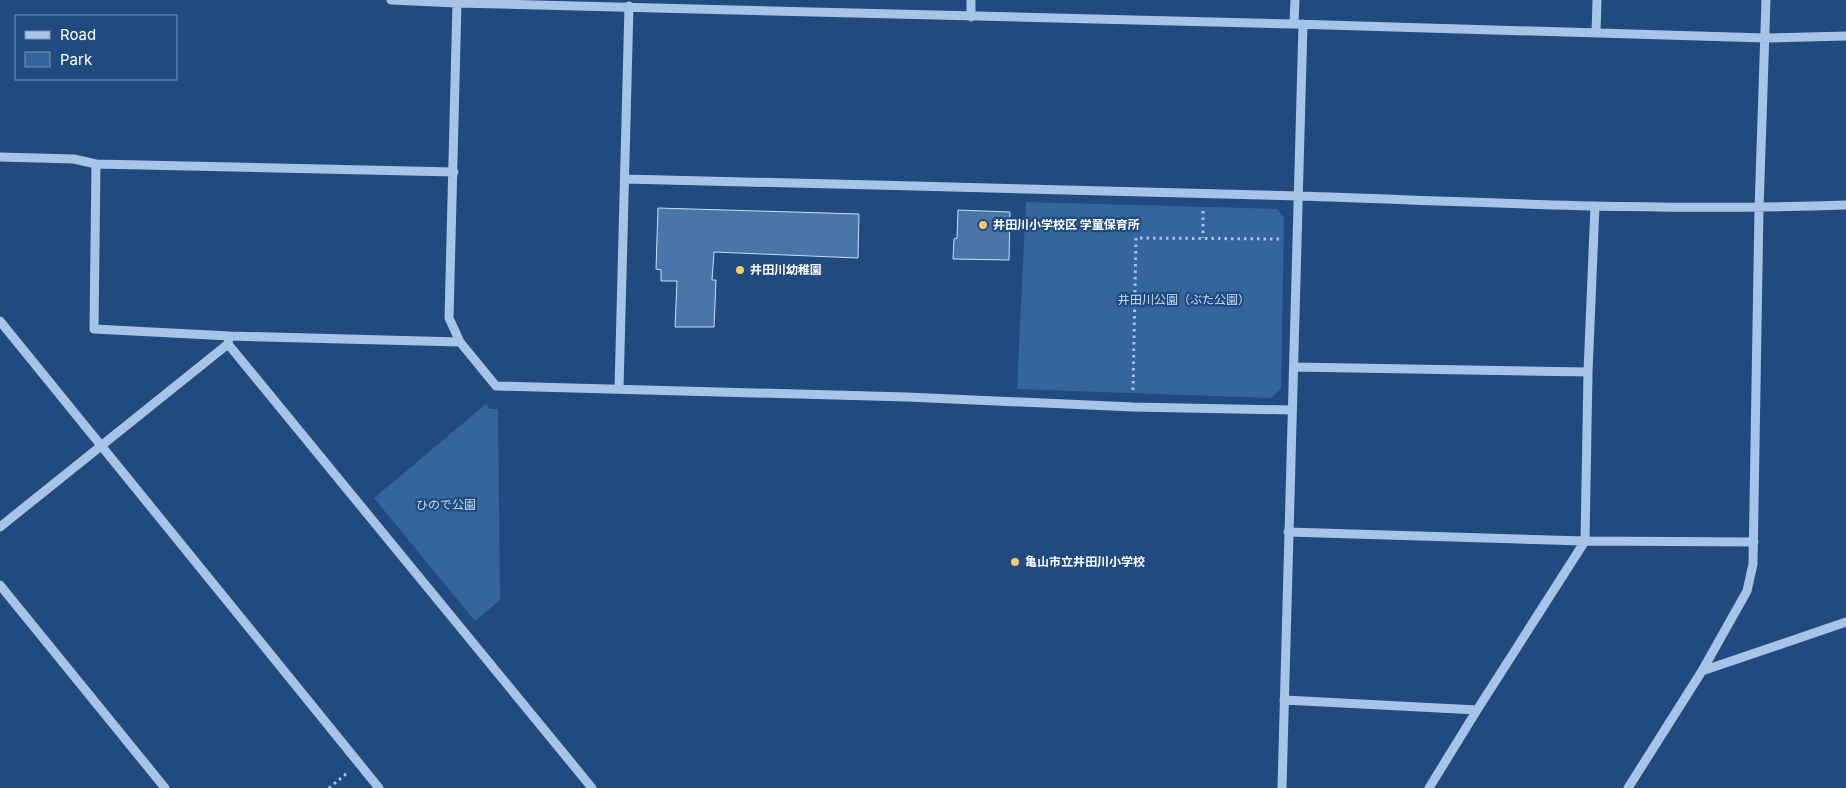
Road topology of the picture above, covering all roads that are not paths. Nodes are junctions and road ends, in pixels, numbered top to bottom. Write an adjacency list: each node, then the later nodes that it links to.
1 (391, 0): 6 (street)
2 (971, 0): 8 (street)
3 (1295, 0): 9 (street)
4 (1597, 0): 10 (street)
5 (1766, 0): 12 (street)
6 (454, 2): 7 (street); 15 (street)
7 (629, 6): 8 (street); 16 (street)
8 (971, 17): 9 (street)
9 (1299, 24): 10 (street); 17 (street)
10 (1596, 33): 12 (street)
11 (1846, 36): 12 (street)
12 (1765, 38): 20 (street)
13 (0, 157): 14 (street)
14 (96, 164): 15 (street); 22 (street)
15 (454, 172): 23 (street)
16 (625, 179): 17 (street); 26 (street)
17 (1298, 196): 19 (street); 24 (street)
18 (1846, 205): 20 (street)
19 (1595, 206): 20 (street); 25 (street)
20 (1759, 208): 32 (street)
21 (0, 320): 28 (street)
22 (229, 340): 23 (street); 28 (street); 40 (street)
23 (460, 342): 26 (street)
24 (1294, 367): 25 (street); 27 (street)
25 (1588, 372): 31 (street)
26 (619, 389): 27 (street)
27 (1291, 410): 30 (street)
28 (101, 446): 29 (street); 39 (street)
29 (0, 527)
30 (1288, 532): 31 (street); 36 (street)
31 (1585, 541): 32 (street); 37 (street)
32 (1754, 542): 35 (street)
33 (0, 585): 38 (street)
34 (1846, 622): 35 (street)
35 (1702, 671): 43 (street)
36 (1284, 700): 37 (street); 41 (street)
37 (1477, 710): 42 (street)
38 (164, 788)
39 (379, 788)
40 (592, 788)
41 (1282, 788)
42 (1429, 788)
43 (1628, 788)

